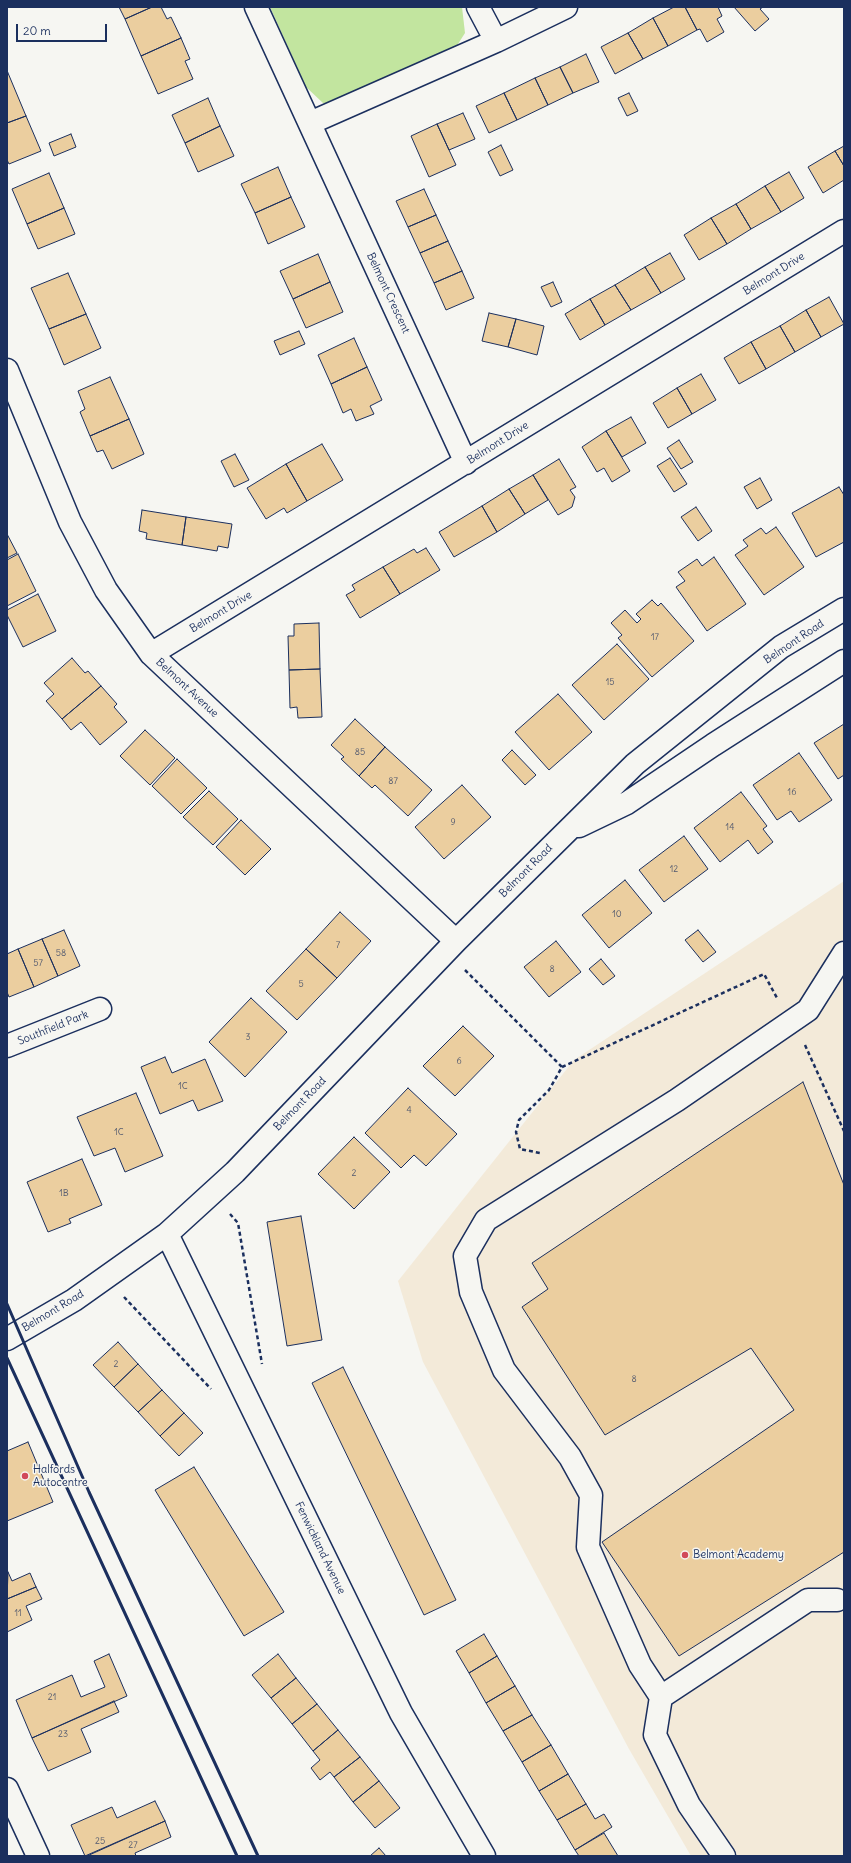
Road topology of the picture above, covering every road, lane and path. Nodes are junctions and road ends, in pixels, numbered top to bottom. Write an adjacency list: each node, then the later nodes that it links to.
1 (256, 7): 5 (street, Belmont Crescent)
2 (478, 7): 4 (street)
3 (566, 7): 4 (street)
4 (496, 41): 5 (street)
5 (310, 123): 8 (street, Belmont Crescent)
6 (844, 231): 8 (street, Belmont Drive)
7 (7, 370): 10 (street, Belmont Avenue)
8 (466, 463): 10 (street, Belmont Drive)
9 (844, 609): 12 (street, Belmont Road)
10 (151, 654): 13 (street, Belmont Avenue)
11 (844, 661): 12 (street, Belmont Road)
12 (564, 833): 13 (street, Belmont Road)
13 (451, 946): 17 (path); 18 (street, Belmont Road)
14 (844, 953): 21 (street)
15 (100, 1010): 16 (street, Southfield Park)
16 (7, 1046)
17 (546, 1153)
18 (167, 1234): 19 (street, Belmont Road); 24 (street, Fenwickland Avenue)
19 (7, 1339)
20 (838, 1600): 21 (street)
21 (661, 1697): 25 (street)
22 (7, 1789): 23 (street)
23 (38, 1856)
24 (484, 1856)
25 (724, 1856)

